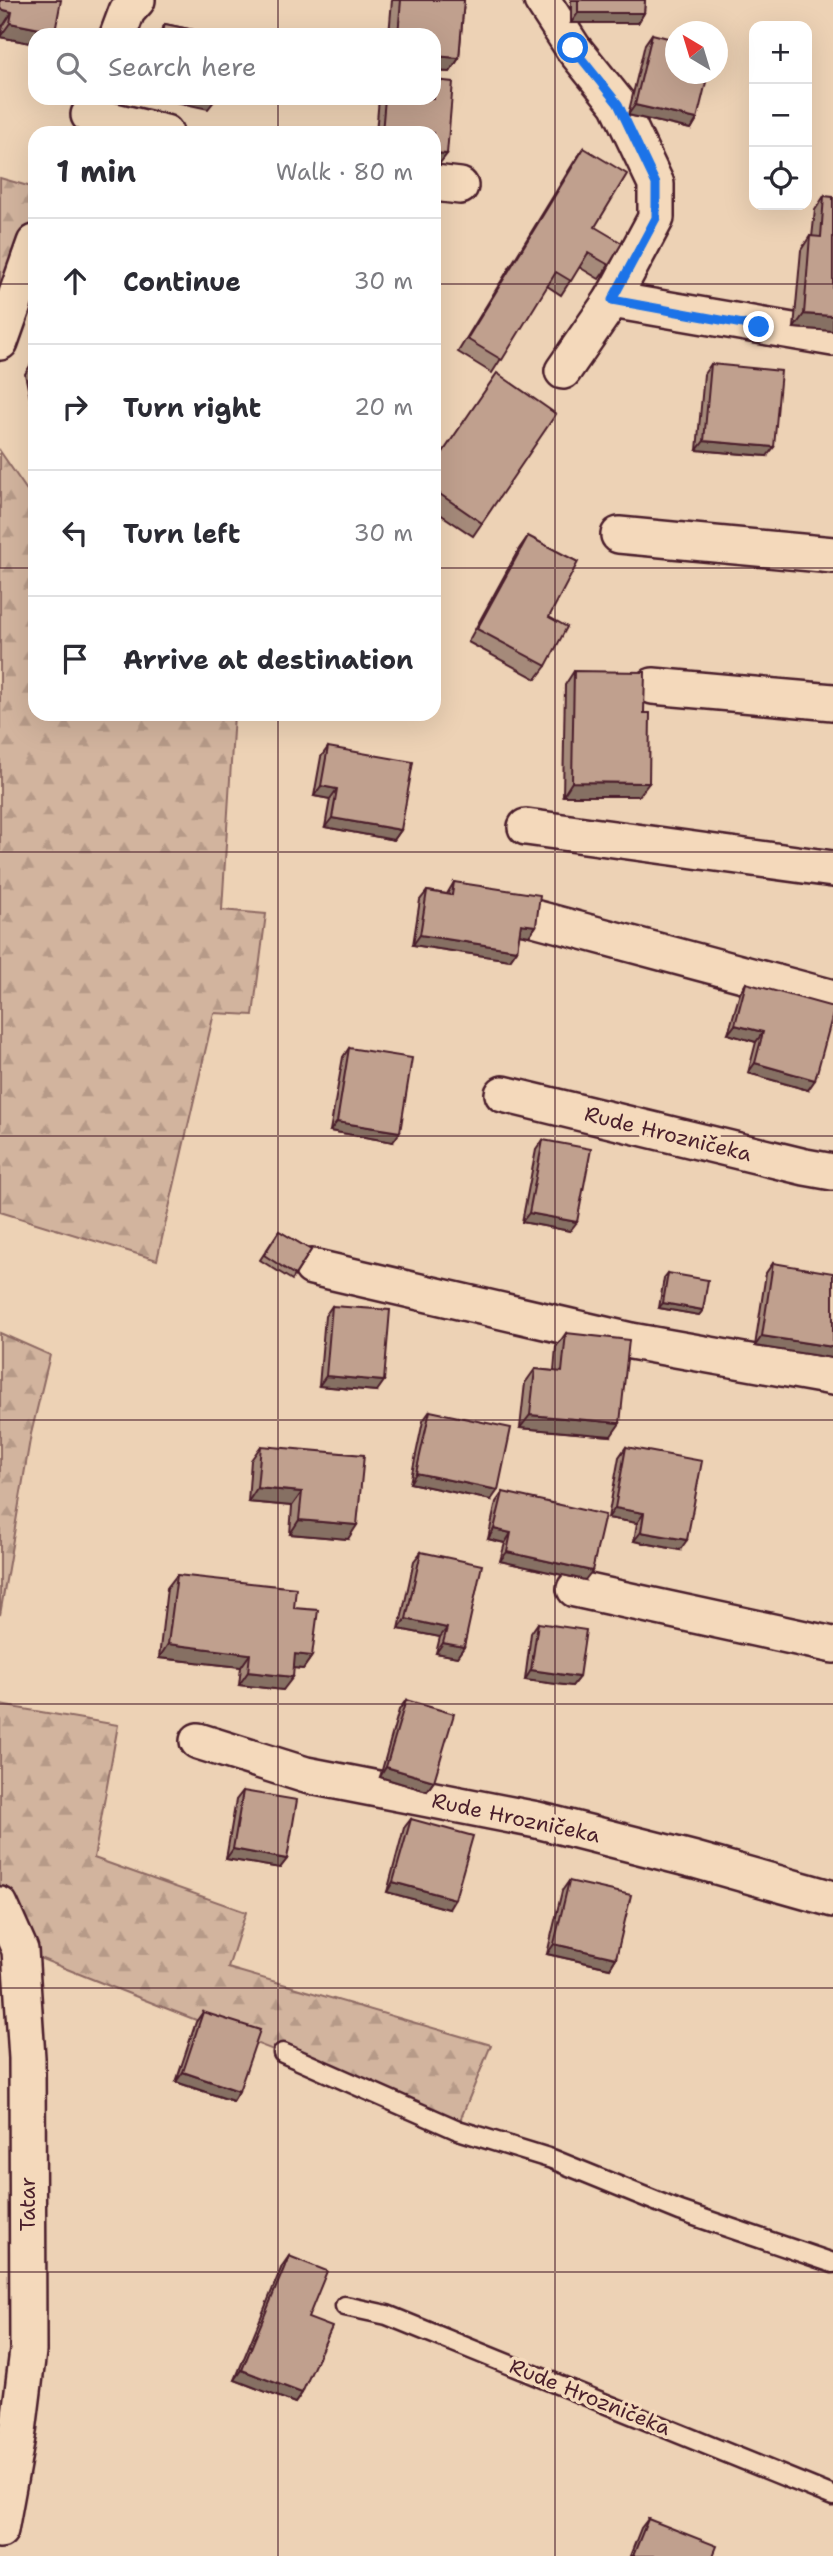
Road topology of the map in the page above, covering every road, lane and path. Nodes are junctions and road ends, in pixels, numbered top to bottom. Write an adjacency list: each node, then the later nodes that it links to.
1 (137, 0): 3 (street)
2 (542, 0): 7 (street)
3 (121, 28)
4 (88, 115): 5 (street)
5 (135, 126)
6 (28, 263): 9 (street)
7 (612, 300): 8 (street); 10 (street)
8 (833, 338)
9 (0, 342)
10 (563, 371)
11 (619, 535): 12 (street)
12 (833, 555)
13 (653, 686): 14 (street)
14 (833, 702)
15 (526, 827): 16 (street)
16 (833, 869)
17 (534, 918): 18 (street)
18 (833, 999)
19 (503, 1094): 20 (street, Rude Hrozničeka)
20 (833, 1172)
21 (312, 1267): 22 (street)
22 (833, 1377)
23 (575, 1589): 24 (street)
24 (833, 1645)
25 (198, 1741): 26 (street, Rude Hrozničeka)
26 (833, 1899)
27 (0, 1905): 32 (street, Tatar)
28 (282, 2053): 29 (lane)
29 (833, 2263)
30 (345, 2306): 31 (lane, Rude Hrozničeka)
31 (833, 2496)
32 (1, 2513)

